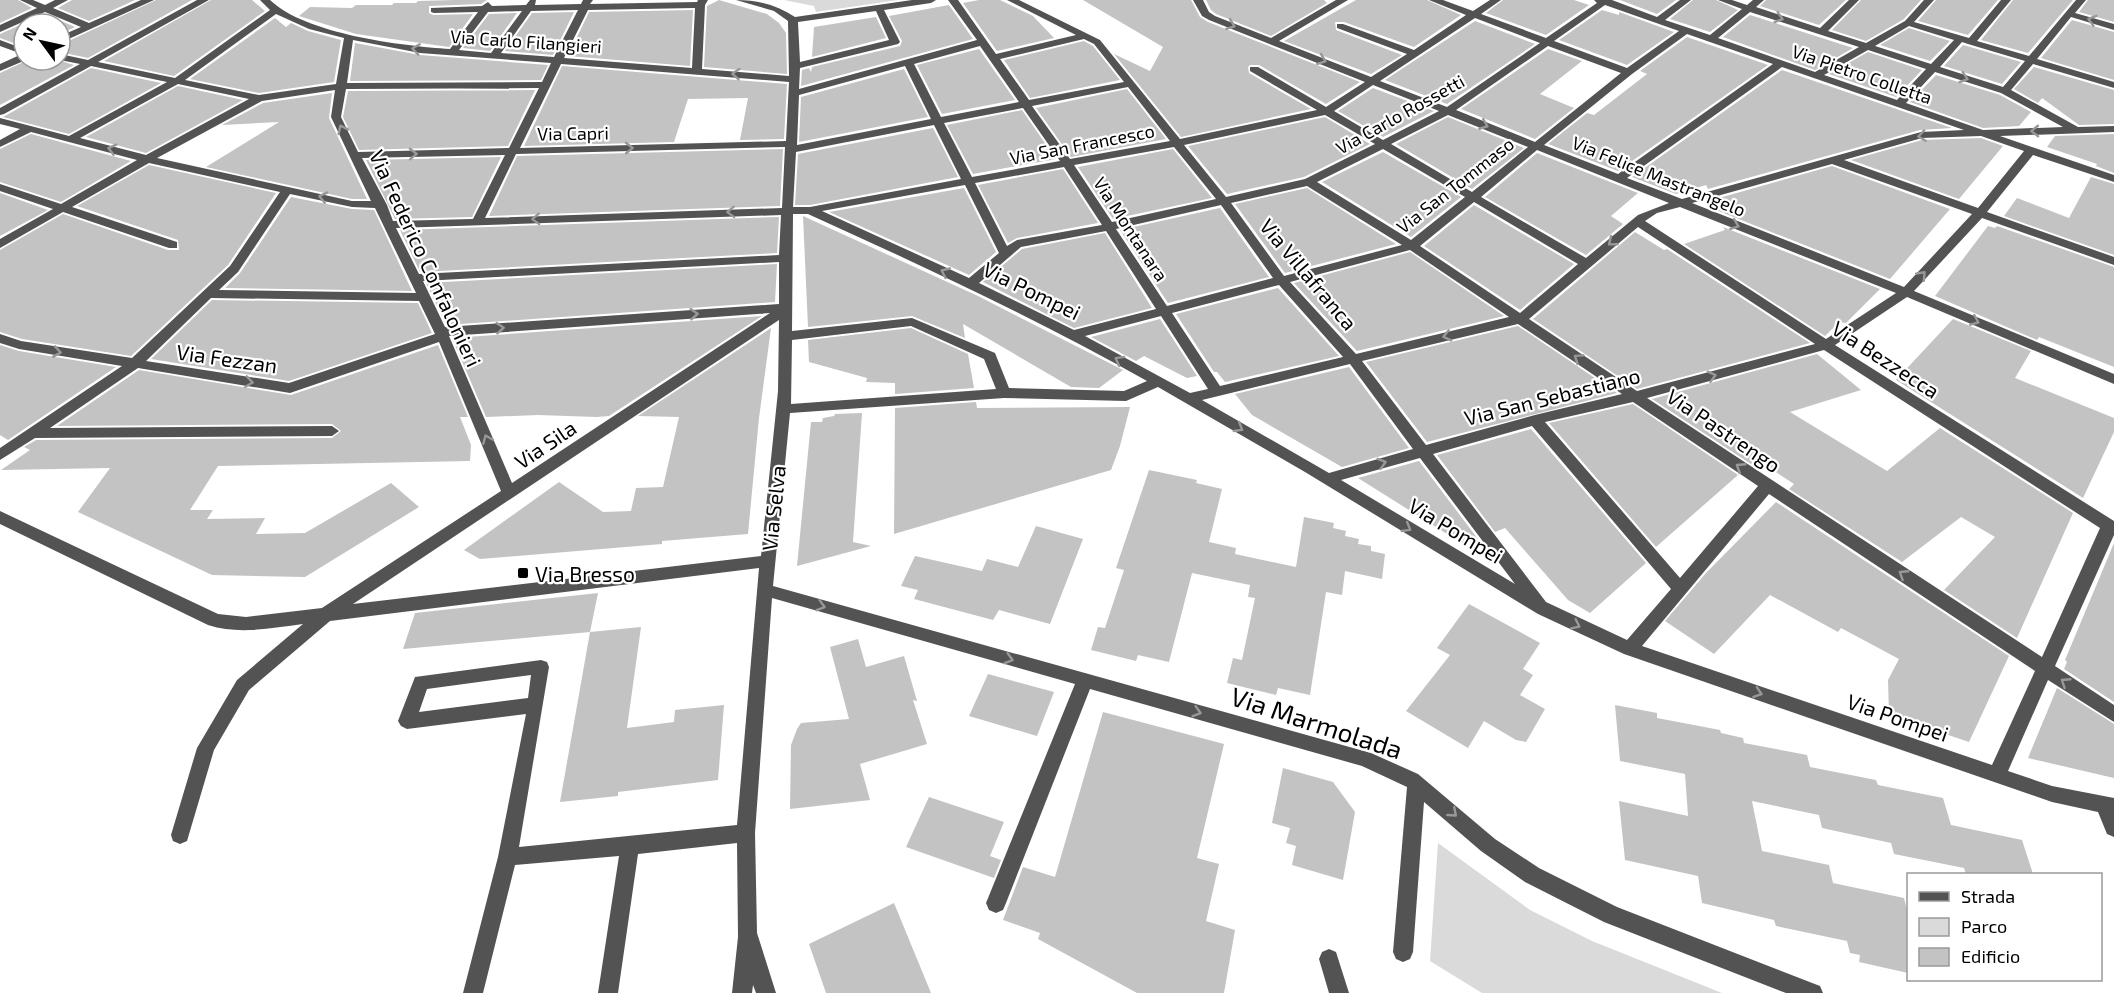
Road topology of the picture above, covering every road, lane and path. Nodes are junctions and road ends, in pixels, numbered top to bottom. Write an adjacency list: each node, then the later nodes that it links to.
1 (25, 0): 27 (street)
2 (63, 0): 27 (street)
3 (149, 0): 38 (street)
4 (204, 0): 62 (street)
5 (265, 0): 31 (street, Via Carlo Filangieri)
6 (443, 0): 29 (street)
7 (491, 0): 29 (street)
8 (741, 0): 34 (street)
9 (932, 0): 28 (street)
10 (953, 0): 49 (street, Via Montanara)
11 (1012, 0): 45 (street, Via Villafranca)
12 (1197, 0): 48 (street, Via Felice Mastrangelo, one-way to 48)
13 (1343, 0): 48 (street)
14 (1434, 0): 32 (street)
15 (1496, 0): 32 (street, Via San Francesco)
16 (1686, 0): 35 (street)
17 (1723, 0): 30 (street)
18 (1759, 0): 30 (street)
19 (1854, 0): 42 (street)
20 (1929, 0): 36 (street)
21 (2006, 0): 51 (street)
22 (2080, 0): 33 (street)
23 (1604, 1): 35 (street, Via Pietro Colletta); 50 (street, Via Carlo Rossetti)
24 (701, 2): 26 (street); 65 (street)
25 (531, 4): 26 (street); 29 (street); 55 (street)
26 (586, 4): 58 (street)
27 (46, 8): 38 (street); 40 (street)
28 (879, 8): 34 (street); 66 (street, Via Carlo Filangieri)
29 (484, 9): 53 (street)
30 (1748, 9): 42 (street, one-way to 42); 46 (street)
31 (276, 10): 44 (street, Via Carlo Filangieri); 70 (street)
32 (1473, 14): 50 (street); 54 (street, Via San Francesco)
33 (2070, 14): 39 (street, one-way to 33); 59 (street)
34 (793, 20): 66 (street, Via Selva)
35 (1658, 21): 41 (street, Via Pietro Colletta)
36 (1908, 23): 47 (street); 52 (street)
37 (1340, 26): 54 (street)
38 (90, 27): 43 (street)
39 (2114, 27)
40 (0, 29)
41 (1686, 30): 46 (street, Via Pietro Colletta); 67 (street, Via San Tommaso)
42 (1821, 32): 52 (street)
43 (72, 35)
44 (349, 36): 53 (street, Via Carlo Filangieri, one-way to 44); 74 (street, Via Federico Confalonieri)
45 (1086, 36): 56 (street); 72 (street, Via Villafranca)
46 (1711, 39): 61 (street, Via Pietro Colletta)
47 (1959, 39): 51 (street); 63 (street)
48 (1272, 41): 69 (street, Via Felice Mastrangelo, one-way to 69)
49 (982, 42): 56 (street, Via Montanara); 60 (street)
50 (1547, 42): 67 (street); 81 (street, Via Carlo Rossetti)
51 (1971, 42): 59 (street)
52 (1869, 47): 63 (street); 68 (street)
53 (453, 52): 55 (street, Via Carlo Filangieri)
54 (1413, 53): 69 (street, Via San Francesco)
55 (494, 56): 58 (street, Via Carlo Filangieri)
56 (993, 58): 78 (street, Via Montanara)
57 (72, 60): 62 (street)
58 (556, 60): 65 (street, Via Carlo Filangieri); 71 (street)
59 (2031, 60): 73 (street); 75 (street)
60 (908, 62): 76 (street); 84 (street)
61 (1781, 63): 68 (street, Via Pietro Colletta); 101 (street)
62 (91, 64): 70 (street); 82 (street)
63 (1933, 68): 75 (street, one-way to 75); 79 (street)
64 (1254, 69): 80 (street)
65 (697, 71): 66 (street, Via Carlo Filangieri, one-way to 65)
66 (795, 72): 76 (street, Via Selva)
67 (1628, 72): 94 (street, Via San Tommaso)
68 (1816, 75): 79 (street, Via Pietro Colletta)
69 (1371, 80): 80 (street, Via San Francesco); 81 (street, Via Felice Mastrangelo)
70 (177, 81): 77 (street); 89 (street)
71 (545, 84): 74 (street); 96 (street)
72 (1130, 84): 78 (street, Via Capri); 90 (street, Via Villafranca)
73 (2114, 85)
74 (341, 86): 77 (street); 97 (street, Via Federico Confalonieri, one-way to 74)
75 (2005, 91): 87 (street)
76 (794, 93): 93 (street, Via Selva)
77 (259, 98): 98 (street)
78 (1026, 104): 84 (street, Via Capri); 100 (street, Via Montanara)
79 (1899, 105): 88 (street, Via Pietro Colletta)
80 (1327, 111): 90 (street, Via San Francesco); 92 (street)
81 (1448, 111): 92 (street, Via Carlo Rossetti); 94 (street, Via Felice Mastrangelo, one-way to 94)
82 (0, 112)
83 (0, 121): 85 (street)
84 (938, 121): 93 (street, Via Capri); 103 (street)
85 (31, 128): 89 (street); 91 (street)
86 (2114, 129): 87 (street)
87 (2076, 130): 88 (street, one-way to 88)
88 (1980, 133): 95 (street, Via Pietro Colletta); 99 (street, one-way to 99)
89 (73, 138): 98 (street, one-way to 89)
90 (1176, 143): 100 (street, Via San Francesco); 108 (street, Via Villafranca)
91 (0, 144)
92 (1384, 144): 104 (street, Via Carlo Rossetti); 107 (street)
93 (792, 146): 96 (street, Via Capri, one-way to 93); 112 (street, Via Selva)
94 (1535, 146): 101 (street, Via Felice Mastrangelo); 107 (street, Via San Tommaso)
95 (2031, 150): 102 (street, Via Pietro Colletta); 114 (street, Via San Sebastiano)
96 (512, 151): 97 (street, Via Capri, one-way to 96); 116 (street)
97 (355, 155): 110 (street, Via Federico Confalonieri)
98 (147, 159): 106 (street); 111 (street)
99 (1832, 160): 109 (street); 114 (street)
100 (1068, 164): 103 (street, Via San Francesco); 118 (street, Via Montanara)
101 (1618, 179): 109 (street, Via Felice Mastrangelo)
102 (2114, 179)
103 (969, 182): 113 (street, Via San Francesco); 122 (street)
104 (1309, 182): 108 (street, Via Carlo Rossetti); 121 (street, Via Pastrengo)
105 (0, 187): 111 (street)
106 (288, 189): 110 (street, one-way to 106); 130 (street)
107 (1471, 196): 121 (street, Via San Tommaso); 125 (street)
108 (1224, 202): 118 (street, Via Carlo Rossetti); 127 (street, Via Villafranca)
109 (1680, 204): 115 (street); 129 (street, Via Felice Mastrangelo, one-way to 129)
110 (381, 205): 117 (street, Via Federico Confalonieri)
111 (62, 208): 119 (street); 120 (street)
112 (789, 210): 113 (street, Via San Francesco); 116 (street, Via San Francesco, one-way to 116); 123 (street, Via Selva)
113 (810, 210): 128 (street, Via Pompei, one-way to 113)
114 (1980, 213): 124 (street); 129 (street, Via San Sebastiano, one-way to 114)
115 (1637, 221): 125 (street, one-way to 125); 139 (street, Via Bezzecca)
116 (477, 222): 117 (street, Via San Francesco)
117 (391, 225): 126 (street, Via Federico Confalonieri)
118 (1108, 227): 122 (street, Via Carlo Rossetti); 133 (street, Via Montanara)
119 (0, 244)
120 (173, 245)
121 (1412, 246): 127 (street, Via San Tommaso); 134 (street, Via Pastrengo)
122 (1005, 254): 128 (street, Via Carlo Rossetti)
123 (786, 258): 126 (street); 132 (street, Via Selva)
124 (2114, 261)
125 (1586, 263): 134 (street)
126 (415, 278): 131 (street, Via Federico Confalonieri)
127 (1281, 280): 133 (street, Via San Tommaso); 140 (street, Via Villafranca)
128 (970, 284): 136 (street, Via Pompei)
129 (1906, 292): 139 (street, Via San Sebastiano); 142 (street, Via Felice Mastrangelo, one-way to 142)
130 (207, 294): 131 (street); 141 (street)
131 (424, 297): 135 (street, Via Federico Confalonieri)
132 (787, 308): 135 (street, Via Fezzan, one-way to 132); 137 (street, Via Selva); 156 (street, Via Sila)
133 (1163, 311): 136 (street, Via San Tommaso); 144 (street, Via Montanara)
134 (1520, 319): 140 (street, one-way to 140); 146 (street, Via Pastrengo, one-way to 134)
135 (442, 334): 141 (street, Via Fezzan, one-way to 135); 156 (street, Via Federico Confalonieri, one-way to 135)
136 (1072, 335): 143 (street, Via Pompei, one-way to 136)
137 (786, 336): 145 (street); 148 (street, Via Selva)
138 (0, 338): 141 (street, Via Fezzan, one-way to 141)
139 (1826, 345): 146 (street, Via San Sebastiano, one-way to 139); 158 (street, Via Bezzecca)
140 (1352, 358): 144 (street); 152 (street, Via Villafranca)
141 (133, 365): 151 (street)
142 (2114, 379)
143 (1158, 381): 145 (street); 147 (street, Via Pompei)
144 (1216, 390): 147 (street)
145 (1004, 393): 148 (street)
146 (1636, 396): 149 (street, Via San Sebastiano); 155 (street, Via Pastrengo, one-way to 146)
147 (1189, 398): 154 (street, Via Pompei, one-way to 154)
148 (783, 409): 159 (street, Via Selva)
149 (1535, 420): 152 (street, Via San Sebastiano); 160 (street)
150 (332, 431): 151 (street)
151 (33, 433): 153 (street)
152 (1423, 451): 154 (street, Via San Sebastiano, one-way to 152); 162 (street, Via Villafranca)
153 (0, 454)
154 (1325, 479): 162 (street, Via Pompei, one-way to 162)
155 (1768, 485): 160 (street); 165 (street, Via Pastrengo, one-way to 155)
156 (509, 493): 163 (street, Via Sila)
157 (0, 517): 163 (street)
158 (2111, 528): 165 (street)
159 (768, 561): 161 (street, Via Selva); 163 (street)
160 (1680, 589): 164 (street)
161 (765, 590): 166 (street, Via Marmolada, one-way to 166); 173 (street, Via Selva)
162 (1544, 609): 164 (street, Via Pompei, one-way to 164)
163 (326, 614): 174 (street, Via Sila)
164 (1630, 649): 169 (street, Via Pompei, one-way to 169)
165 (2045, 668): 168 (street, Via Pastrengo, one-way to 165); 169 (street)
166 (1085, 680): 170 (street, Via Marmolada, one-way to 170); 177 (street)
167 (536, 705): 167 (street); 176 (street)
168 (2114, 714)
169 (1997, 775): 171 (street, Via Pompei)
170 (1416, 784): 179 (street); 186 (street, Via Marmolada, one-way to 186)
171 (2109, 806): 172 (street)
172 (2114, 828)
173 (746, 833): 175 (street); 178 (street, Via Selva)
174 (180, 835)
175 (630, 844): 176 (street); 182 (street)
176 (508, 857): 181 (street)
177 (996, 903)
178 (747, 933): 183 (street); 184 (street, Via Selva)
179 (1403, 952)
180 (1329, 959): 185 (street)
181 (473, 993)
182 (608, 993)
183 (742, 993)
184 (766, 993)
185 (1339, 993)
186 (1813, 993)

